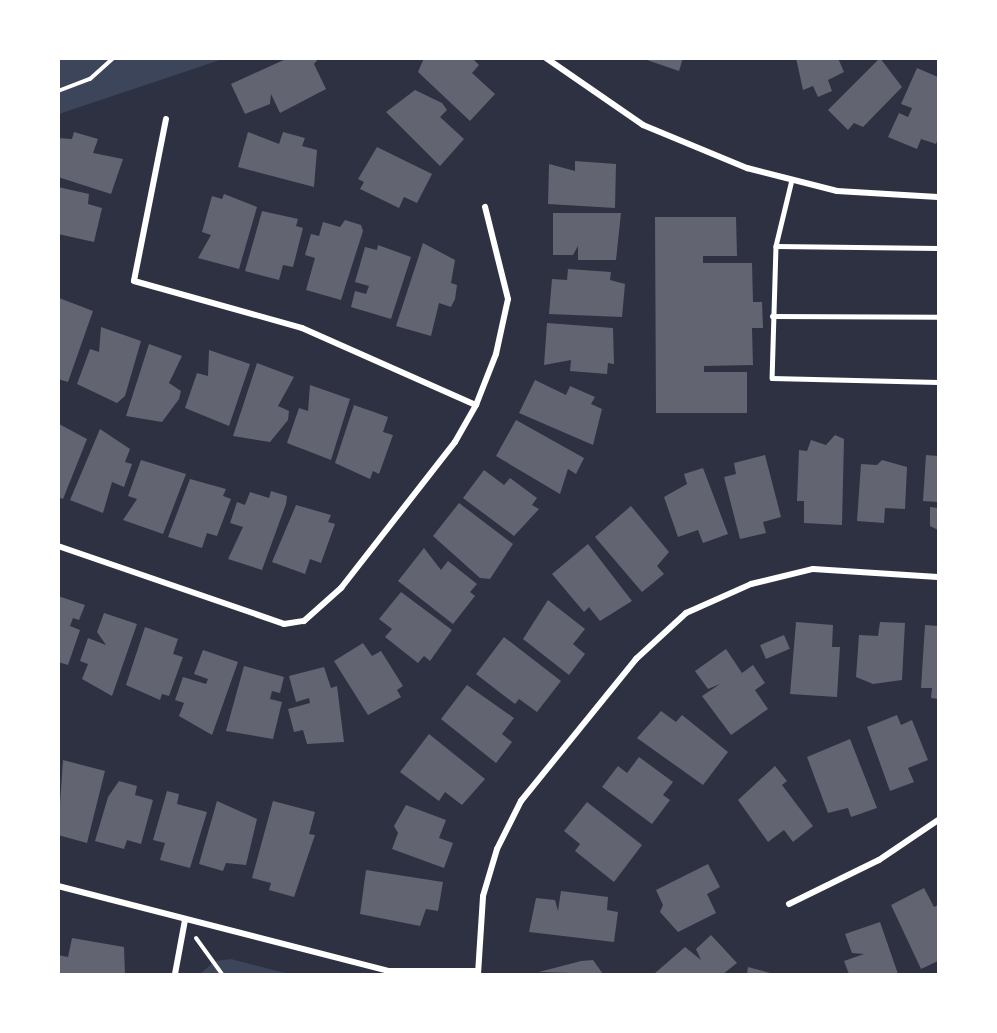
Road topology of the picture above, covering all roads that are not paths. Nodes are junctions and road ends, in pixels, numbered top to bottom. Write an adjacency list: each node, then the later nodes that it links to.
1 (546, 58): 3 (street)
2 (166, 119): 11 (street)
3 (792, 180): 4 (street); 6 (lane)
4 (939, 197)
5 (485, 207): 11 (street)
6 (776, 246): 7 (lane); 8 (lane)
7 (939, 248)
8 (772, 316): 9 (lane); 10 (lane)
9 (939, 318)
10 (939, 382)
11 (476, 405): 12 (street)
12 (58, 546)
13 (939, 577): 18 (street)
14 (939, 820): 16 (street)
15 (58, 886): 17 (street)
16 (789, 904)
17 (185, 920): 18 (street); 19 (street)
18 (478, 973)
19 (175, 975)

